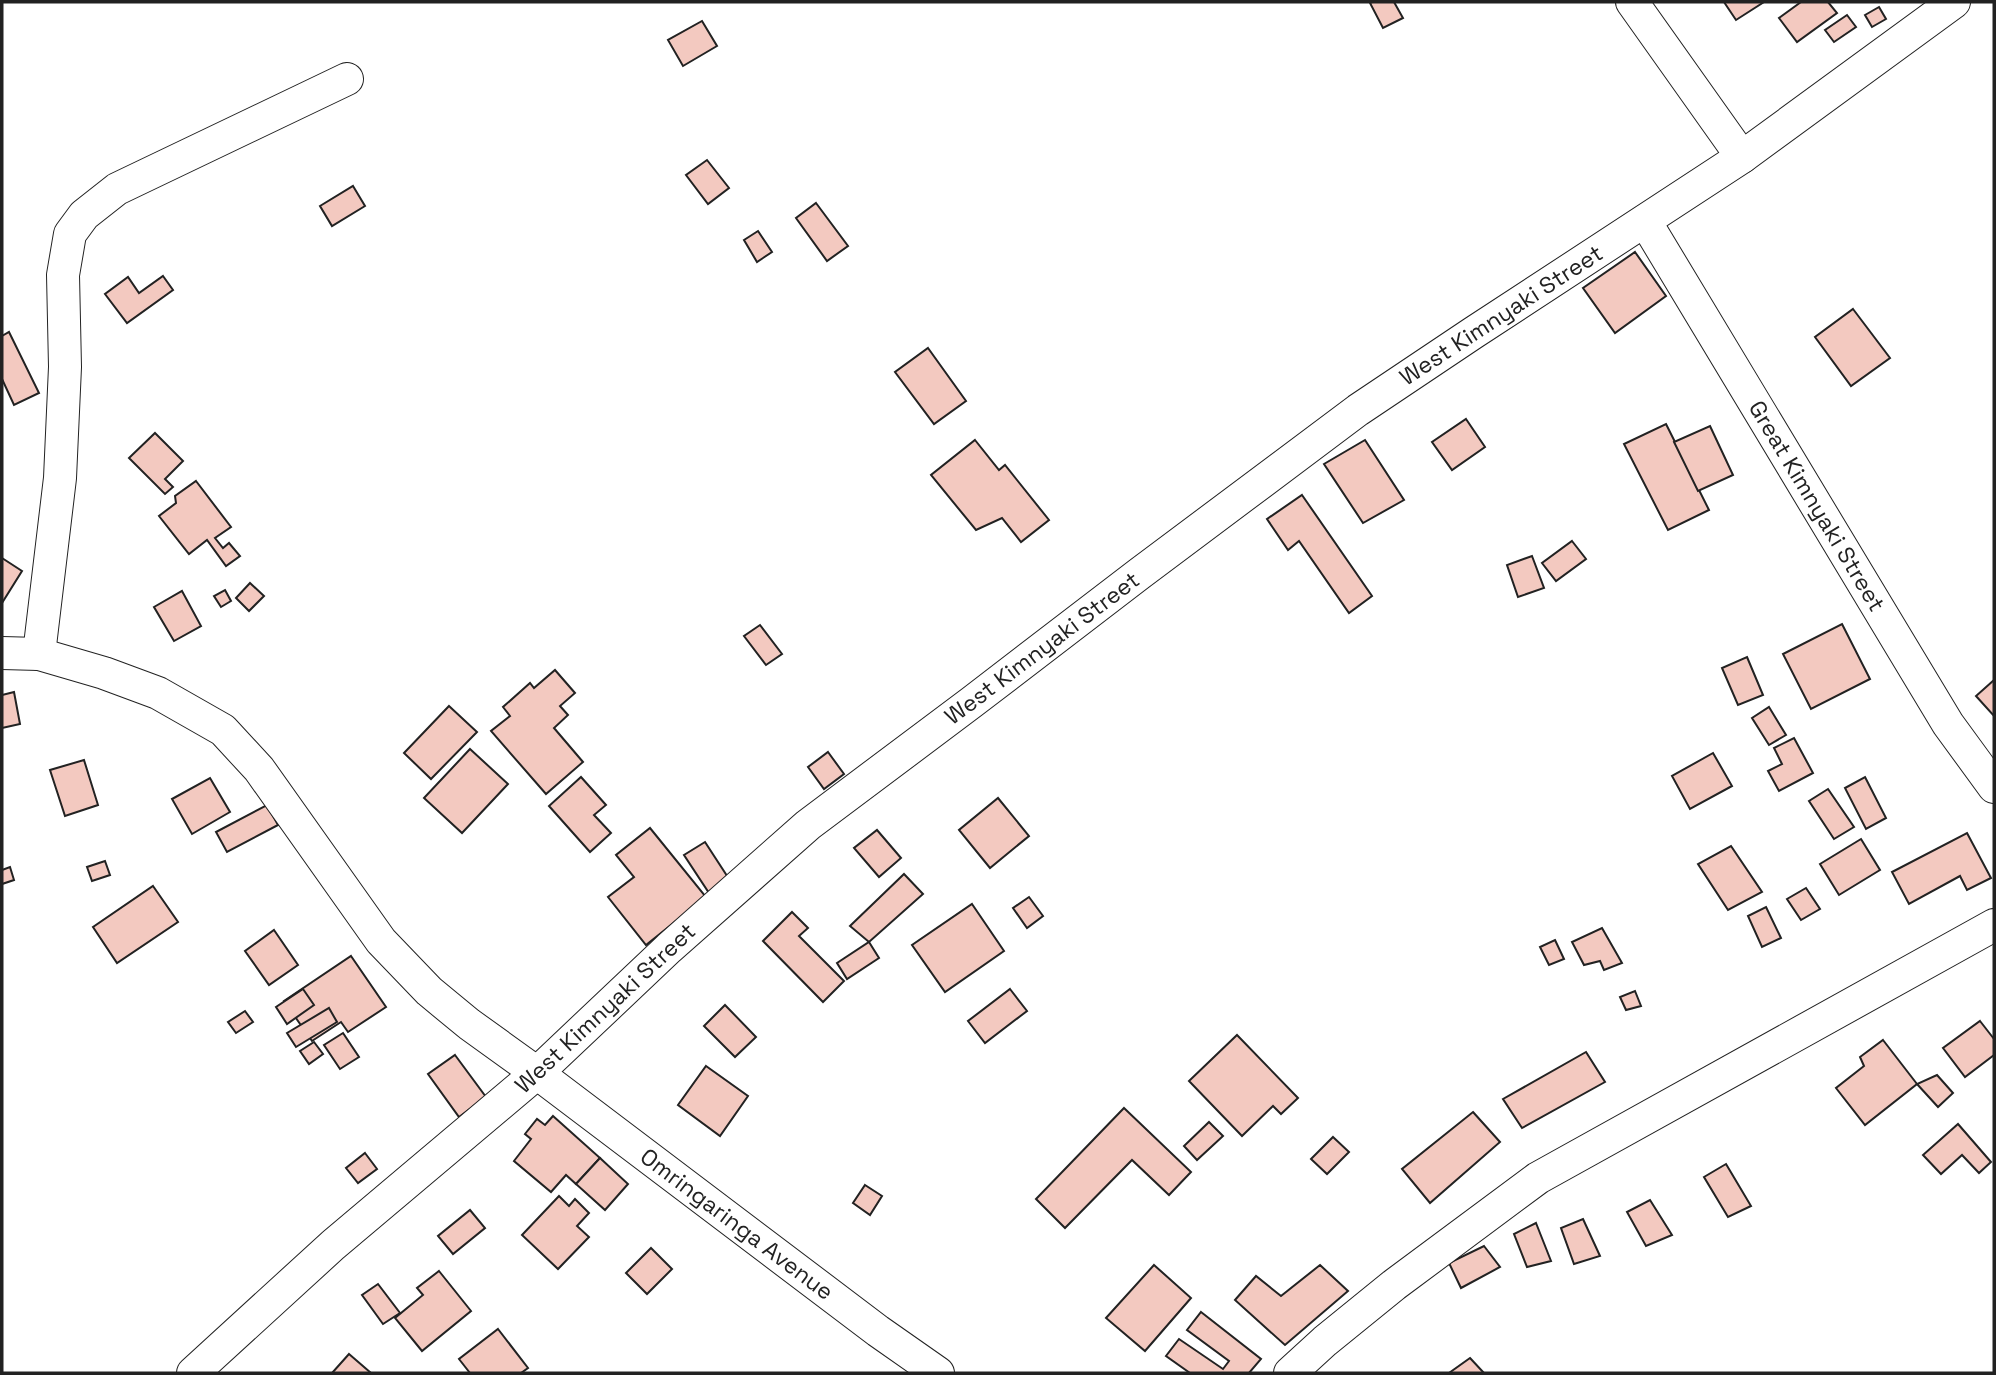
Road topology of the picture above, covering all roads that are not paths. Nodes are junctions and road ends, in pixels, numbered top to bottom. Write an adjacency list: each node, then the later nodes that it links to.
1 (1632, 2): 4 (street)
2 (1954, 2): 4 (street, West Kimnyaki Street)
3 (347, 79): 7 (street)
4 (1742, 157): 5 (street, West Kimnyaki Street)
5 (1645, 221): 8 (street, Great Kimnyaki Street); 10 (street, West Kimnyaki Street)
6 (2, 653): 7 (street, Omringaringa Avenue)
7 (39, 654): 10 (street, Omringaringa Avenue)
8 (1994, 787)
9 (1994, 926): 13 (street)
10 (537, 1073): 11 (street, West Kimnyaki Street); 12 (street, Omringaringa Avenue)
11 (193, 1373)
12 (938, 1373)
13 (1290, 1373)

